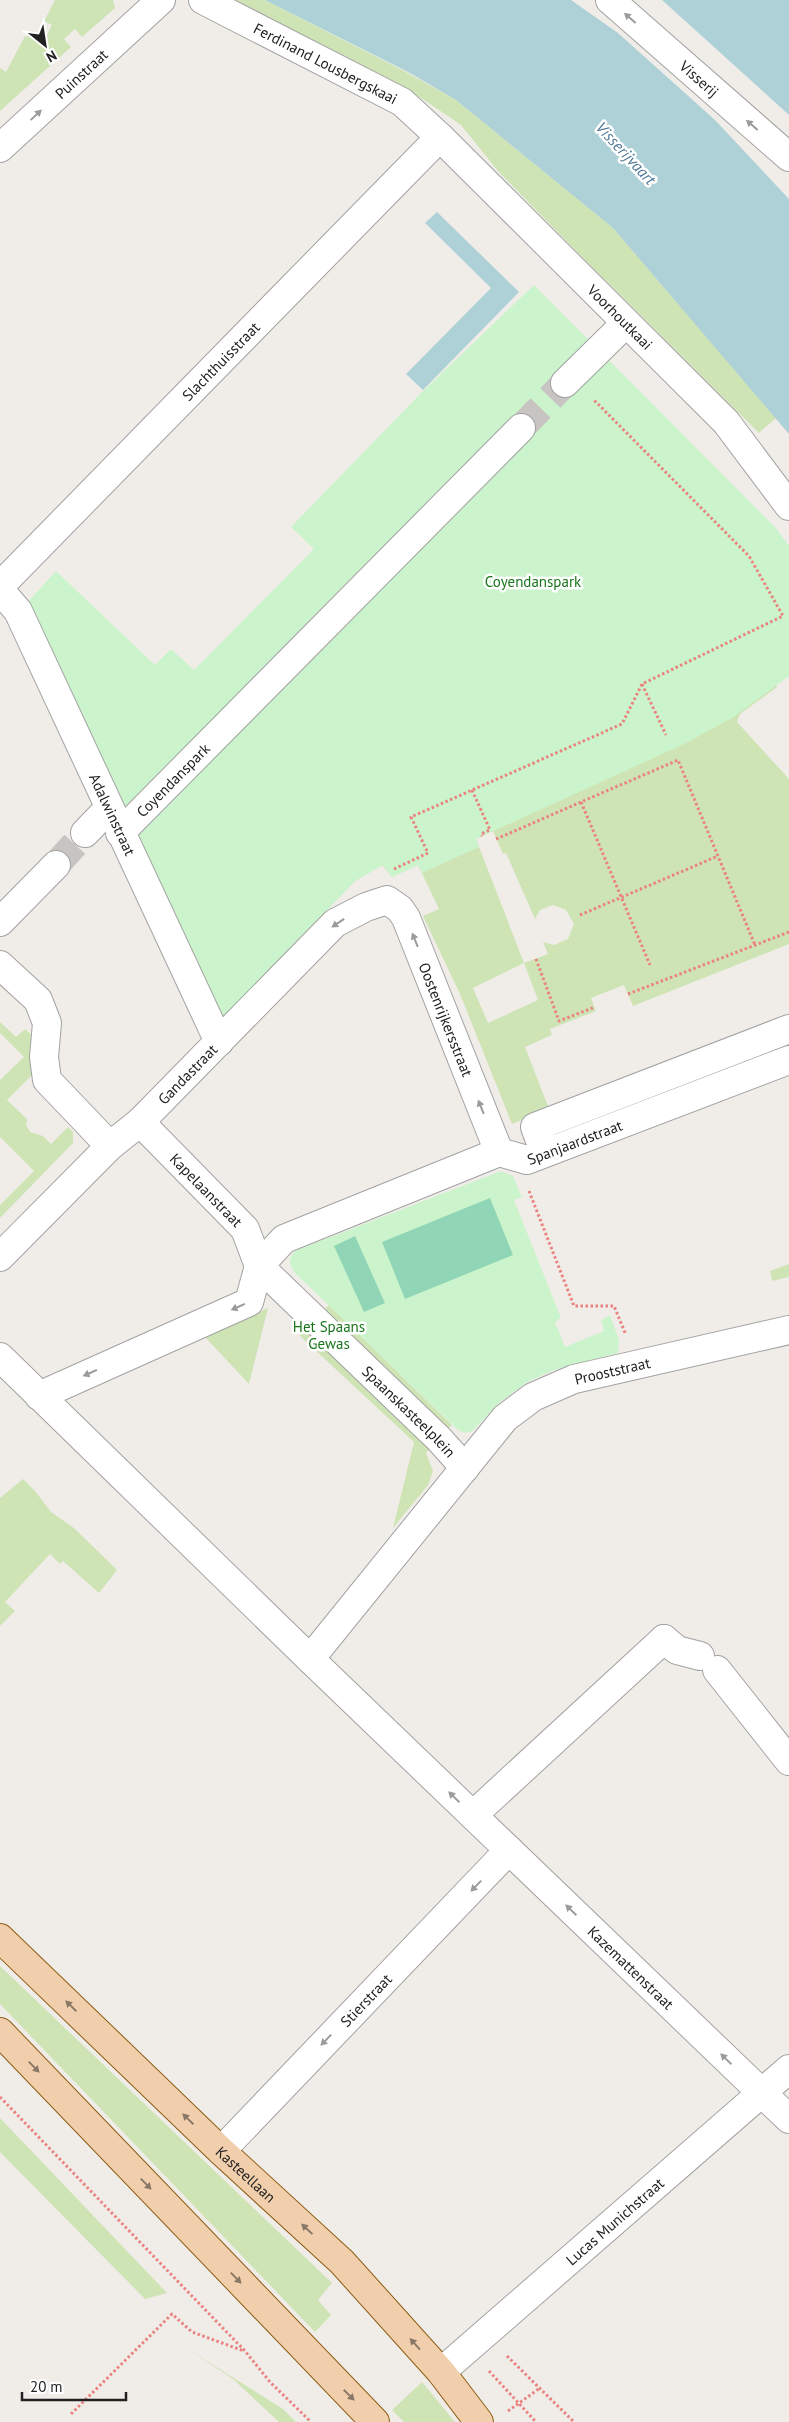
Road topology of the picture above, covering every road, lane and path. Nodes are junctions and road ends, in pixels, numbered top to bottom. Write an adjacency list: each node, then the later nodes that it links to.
1 (161, 0): 5 (street, Puinstraat, one-way to 1)
2 (203, 0): 4 (street, Ferdinand Lousbergskaai)
3 (610, 0): 6 (street, Visserij, one-way to 3)
4 (440, 137): 7 (street, Voorhoutkaai); 12 (street, Slachthuisstraat)
5 (0, 148)
6 (789, 157)
7 (626, 323): 8 (street); 10 (street, Voorhoutkaai)
8 (568, 380): 14 (path)
9 (521, 428): 20 (street, Coyendanspark)
10 (780, 477): 11 (street, Voorhoutkaai)
11 (789, 506)
12 (0, 586)
13 (0, 590): 18 (street, Adalwinstraat)
14 (642, 684): 15 (path); 16 (path)
15 (666, 735)
16 (472, 790): 21 (path); 26 (path)
17 (581, 802): 22 (path); 23 (path); 25 (path)
18 (109, 808): 19 (street); 20 (street, Adalwinstraat)
19 (86, 833)
20 (120, 833): 37 (street, Adalwinstraat)
21 (482, 836)
22 (496, 839)
23 (718, 856): 25 (path); 30 (path)
24 (56, 865): 28 (street)
25 (622, 897): 27 (path); 33 (path)
26 (382, 901): 37 (street, Gandastraat, one-way to 37); 42 (street, Oostenrijkersstraat, one-way to 26)
27 (580, 915)
28 (0, 922)
29 (789, 932): 30 (path)
30 (755, 945): 34 (path)
31 (536, 959): 35 (path)
32 (0, 965): 40 (street)
33 (650, 965)
34 (628, 994)
35 (595, 1007)
36 (789, 1029): 41 (street)
37 (219, 1042): 39 (street, Gandastraat)
38 (789, 1060): 41 (street, Spanjaardstraat)
39 (140, 1122): 40 (street, Gandastraat); 44 (street, Kapelaanstraat)
40 (110, 1146): 43 (street, Gandastraat)
41 (542, 1146): 42 (street, Spanjaardstraat)
42 (499, 1152): 44 (street); 47 (path)
43 (0, 1257)
44 (259, 1266): 48 (street, one-way to 48); 49 (street, Spaanskasteelplein)
45 (789, 1330): 47 (street, Prooststraat)
46 (0, 1357): 48 (street)
47 (637, 1366): 49 (street, Prooststraat)
48 (39, 1396): 50 (street)
49 (465, 1468): 50 (street, Spaanskasteelplein)
50 (310, 1659): 52 (street, Kazemattenstraat, one-way to 50)
51 (789, 1761): 52 (street)
52 (473, 1815): 53 (street, Kazemattenstraat)
53 (509, 1850): 57 (street, Kazemattenstraat, one-way to 53); 60 (street, Stierstraat, one-way to 60)
54 (0, 1938): 60 (main road, Kasteellaan, one-way to 54)
55 (0, 2032): 68 (main road, one-way to 68)
56 (789, 2069): 57 (street, Lucas Munichstraat)
57 (762, 2092): 59 (street, Kazemattenstraat); 61 (street, Lucas Munichstraat)
58 (0, 2097): 62 (path)
59 (789, 2119)
60 (221, 2151): 63 (main road, Kasteellaan, one-way to 60)
61 (476, 2341): 63 (street, Lucas Munichstraat); 64 (path); 65 (path)
62 (244, 2352): 66 (path); 67 (path)
63 (441, 2372): 69 (main road, Kasteellaan)
64 (540, 2388): 65 (path); 71 (path)
65 (520, 2403): 70 (path)
66 (71, 2414)
67 (311, 2422)
68 (375, 2422)
69 (479, 2422)
70 (536, 2422)
71 (574, 2422)

